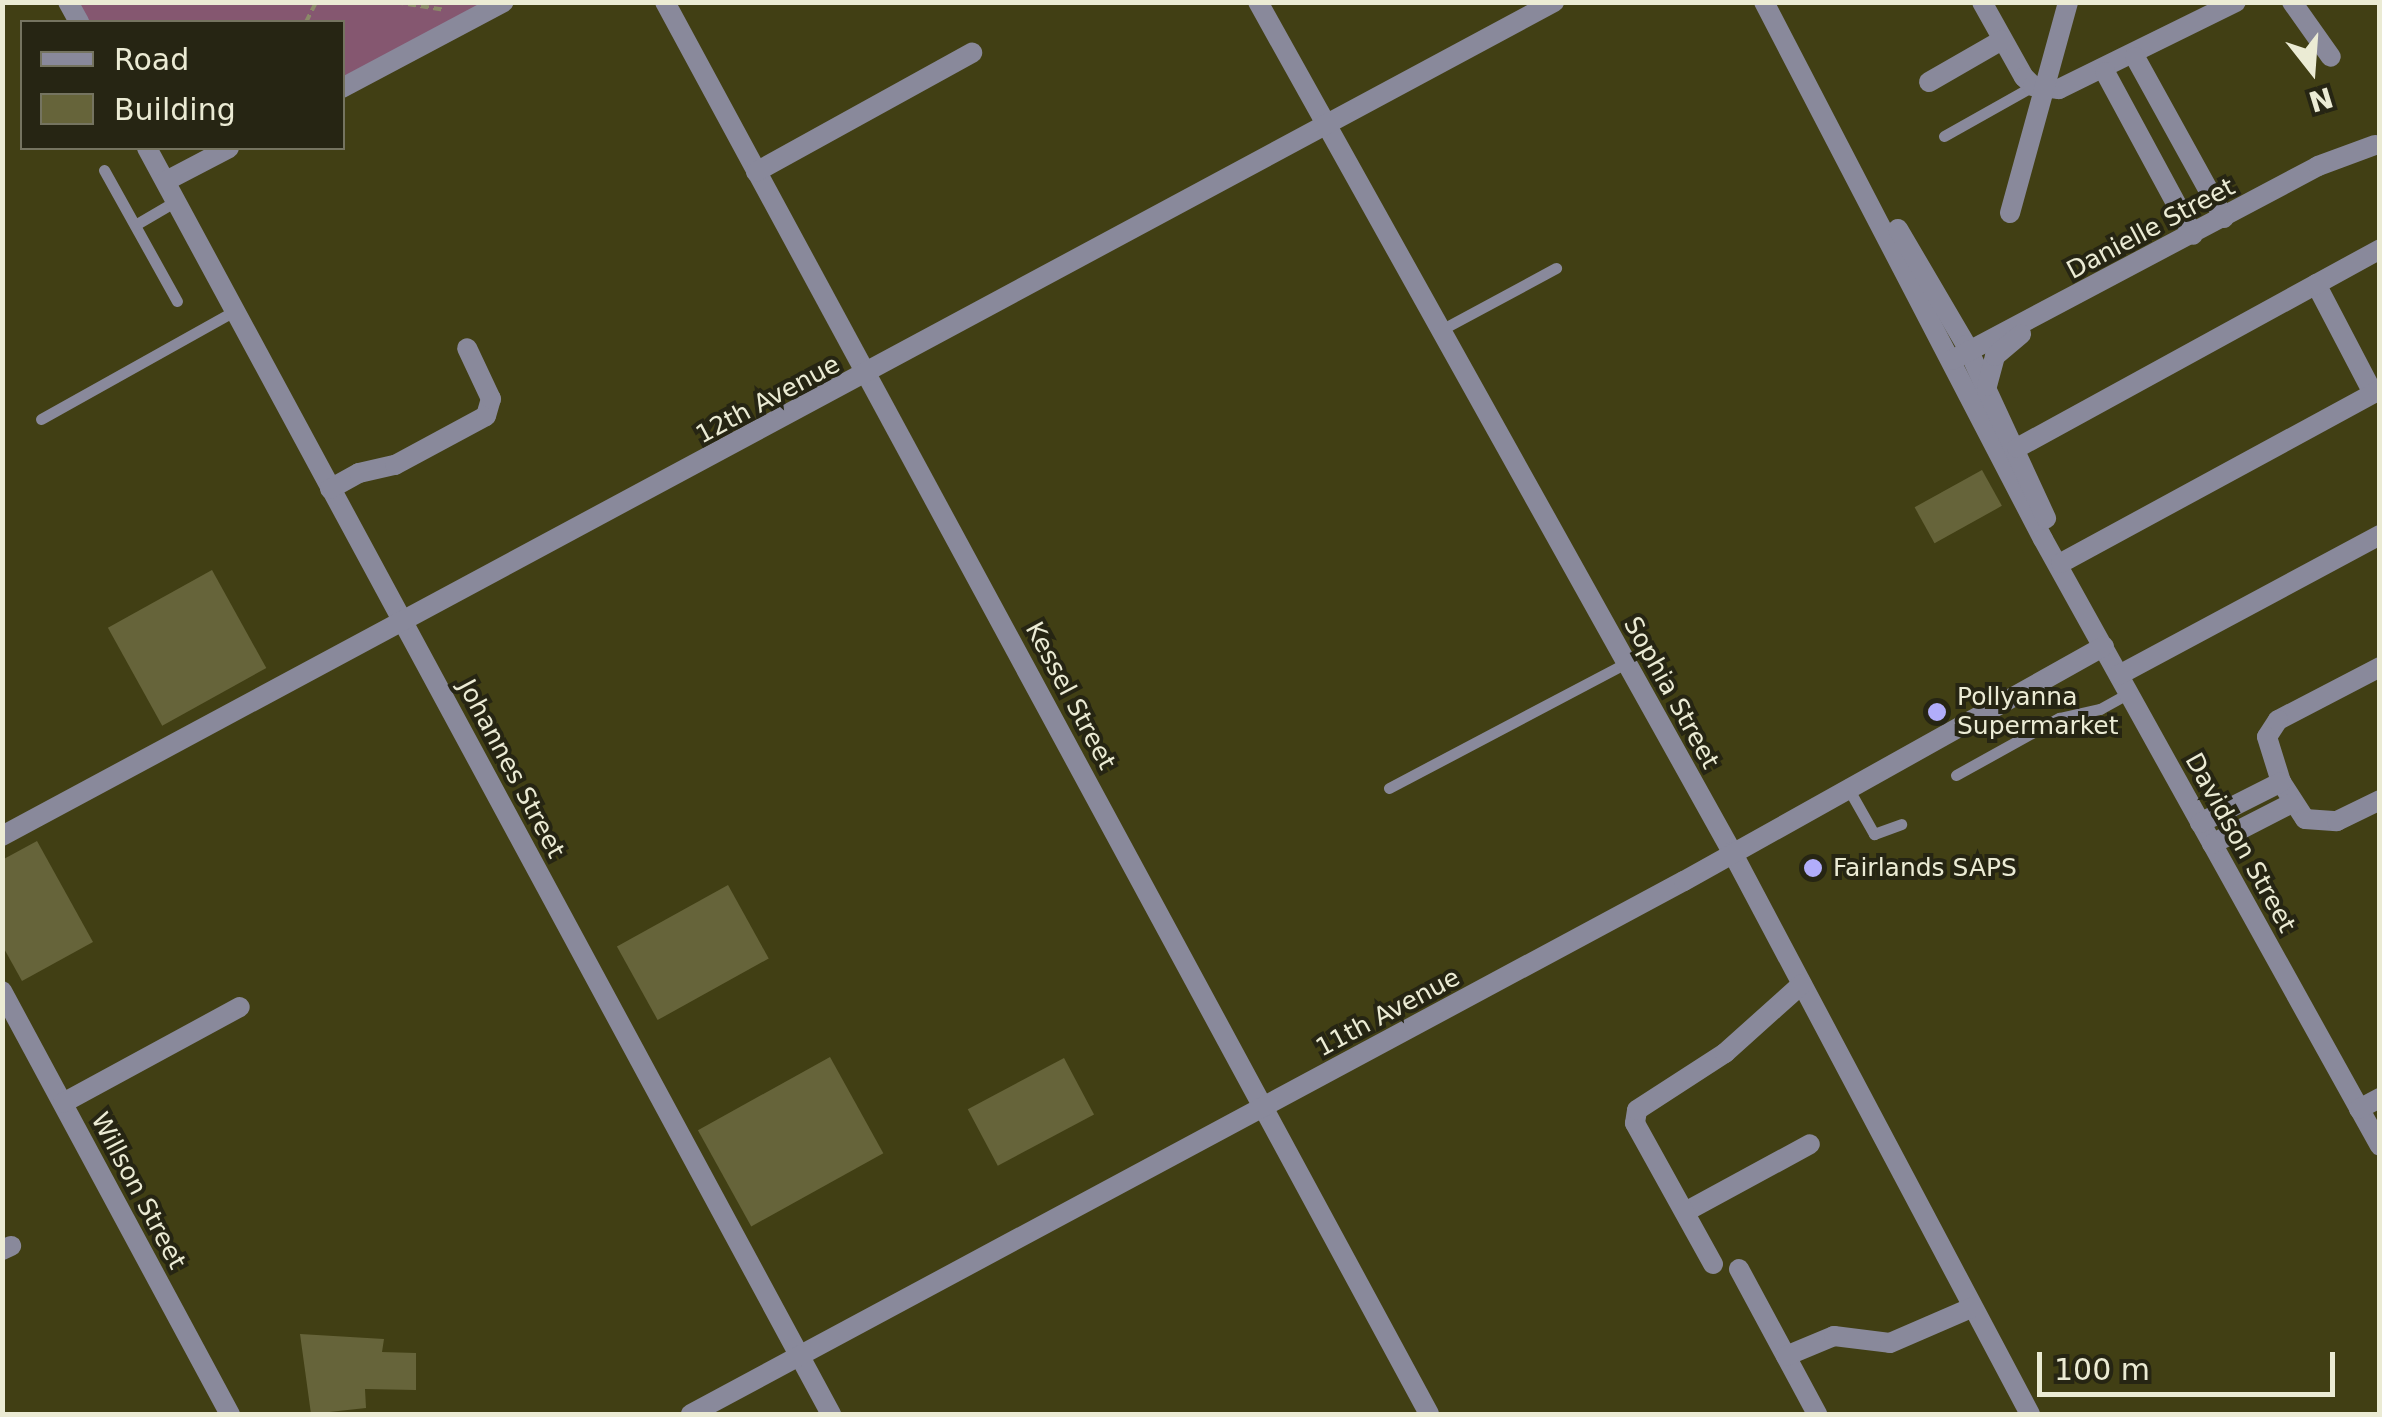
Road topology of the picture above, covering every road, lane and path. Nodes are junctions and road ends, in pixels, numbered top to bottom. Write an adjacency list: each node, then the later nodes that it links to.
1 (395, 2): 12 (path)
2 (504, 2): 19 (street)
3 (665, 2): 27 (street, Kessel Street)
4 (1258, 2): 21 (street, Sophia Street)
5 (1554, 2): 21 (street, 12th Avenue)
6 (1764, 2): 42 (street, Davidson Street)
7 (1982, 2): 13 (street)
8 (2068, 2): 20 (street)
9 (2236, 2): 11 (street)
10 (2292, 2): 16 (street)
11 (2212, 8): 15 (street)
12 (454, 12)
13 (2002, 40): 18 (street); 20 (street)
14 (972, 53): 27 (street)
15 (2135, 57): 17 (street); 31 (street)
16 (2330, 57)
17 (2104, 72): 20 (street); 33 (street)
18 (1929, 82)
19 (345, 86)
20 (2038, 87): 22 (lane); 30 (street)
21 (1324, 126): 40 (street, Sophia Street); 43 (street, 12th Avenue)
22 (1944, 136)
23 (2378, 144): 31 (street, Danielle Street)
24 (148, 150): 28 (street, Johannes Street)
25 (225, 150): 28 (street)
26 (104, 170): 32 (lane)
27 (756, 172): 43 (street, Kessel Street)
28 (166, 181): 29 (street, Johannes Street)
29 (176, 201): 32 (lane); 39 (street, Johannes Street)
30 (2010, 213)
31 (2224, 218): 33 (street, Danielle Street)
32 (134, 225): 38 (lane)
33 (2194, 235): 37 (street, Danielle Street)
34 (2380, 250): 36 (street)
35 (1556, 268): 40 (lane)
36 (2316, 284): 45 (street); 47 (street)
37 (2095, 289): 42 (street, Danielle Street); 44 (street)
38 (177, 301)
39 (234, 311): 46 (lane); 48 (street, Johannes Street)
40 (1439, 331): 53 (street, Sophia Street)
41 (467, 348): 48 (street)
42 (1960, 355): 44 (street, Davidson Street); 50 (street, Davidson Street)
43 (868, 375): 51 (street, 12th Avenue); 72 (street, Kessel Street)
44 (1987, 386): 47 (street, Davidson Street)
45 (2376, 392): 50 (street)
46 (41, 419)
47 (2017, 448): 50 (street, Davidson Street)
48 (330, 489): 51 (street, Johannes Street)
49 (2380, 535): 55 (street)
50 (2061, 563): 52 (street, Davidson Street)
51 (403, 623): 64 (street, 12th Avenue); 80 (street, Johannes Street)
52 (2104, 646): 55 (street, Davidson Street); 59 (street, 11th Avenue)
53 (1626, 663): 58 (lane); 66 (street, Sophia Street)
54 (2380, 667): 57 (street)
55 (2124, 684): 56 (lane); 62 (street, Davidson Street)
56 (1956, 775)
57 (2281, 782): 61 (street); 62 (street)
58 (1389, 788)
59 (1848, 788): 63 (lane); 66 (street, 11th Avenue)
60 (2380, 800): 61 (street)
61 (2292, 803): 65 (street)
62 (2200, 823): 65 (street, Davidson Street)
63 (1901, 824)
64 (2, 836)
65 (2212, 844): 73 (street, Davidson Street)
66 (1732, 852): 67 (street, Sophia Street); 72 (street, 11th Avenue)
67 (1802, 984): 76 (street); 79 (street, Sophia Street)
68 (2, 990): 71 (street, Willson Street)
69 (240, 1007): 71 (street)
70 (2380, 1098): 73 (street)
71 (63, 1103): 82 (street, Willson Street)
72 (1264, 1108): 80 (street, 11th Avenue); 85 (street, Kessel Street)
73 (2359, 1109): 74 (street, Davidson Street)
74 (2379, 1143)
75 (1810, 1144): 76 (street)
76 (1685, 1212): 77 (street)
77 (1713, 1264)
78 (1739, 1269): 81 (street)
79 (1973, 1307): 81 (street); 87 (street, Sophia Street)
80 (800, 1356): 83 (street, 11th Avenue); 84 (street, Johannes Street)
81 (1786, 1356): 86 (street)
82 (230, 1414)
83 (690, 1414)
84 (831, 1414)
85 (1429, 1414)
86 (1816, 1414)
87 (2030, 1414)

